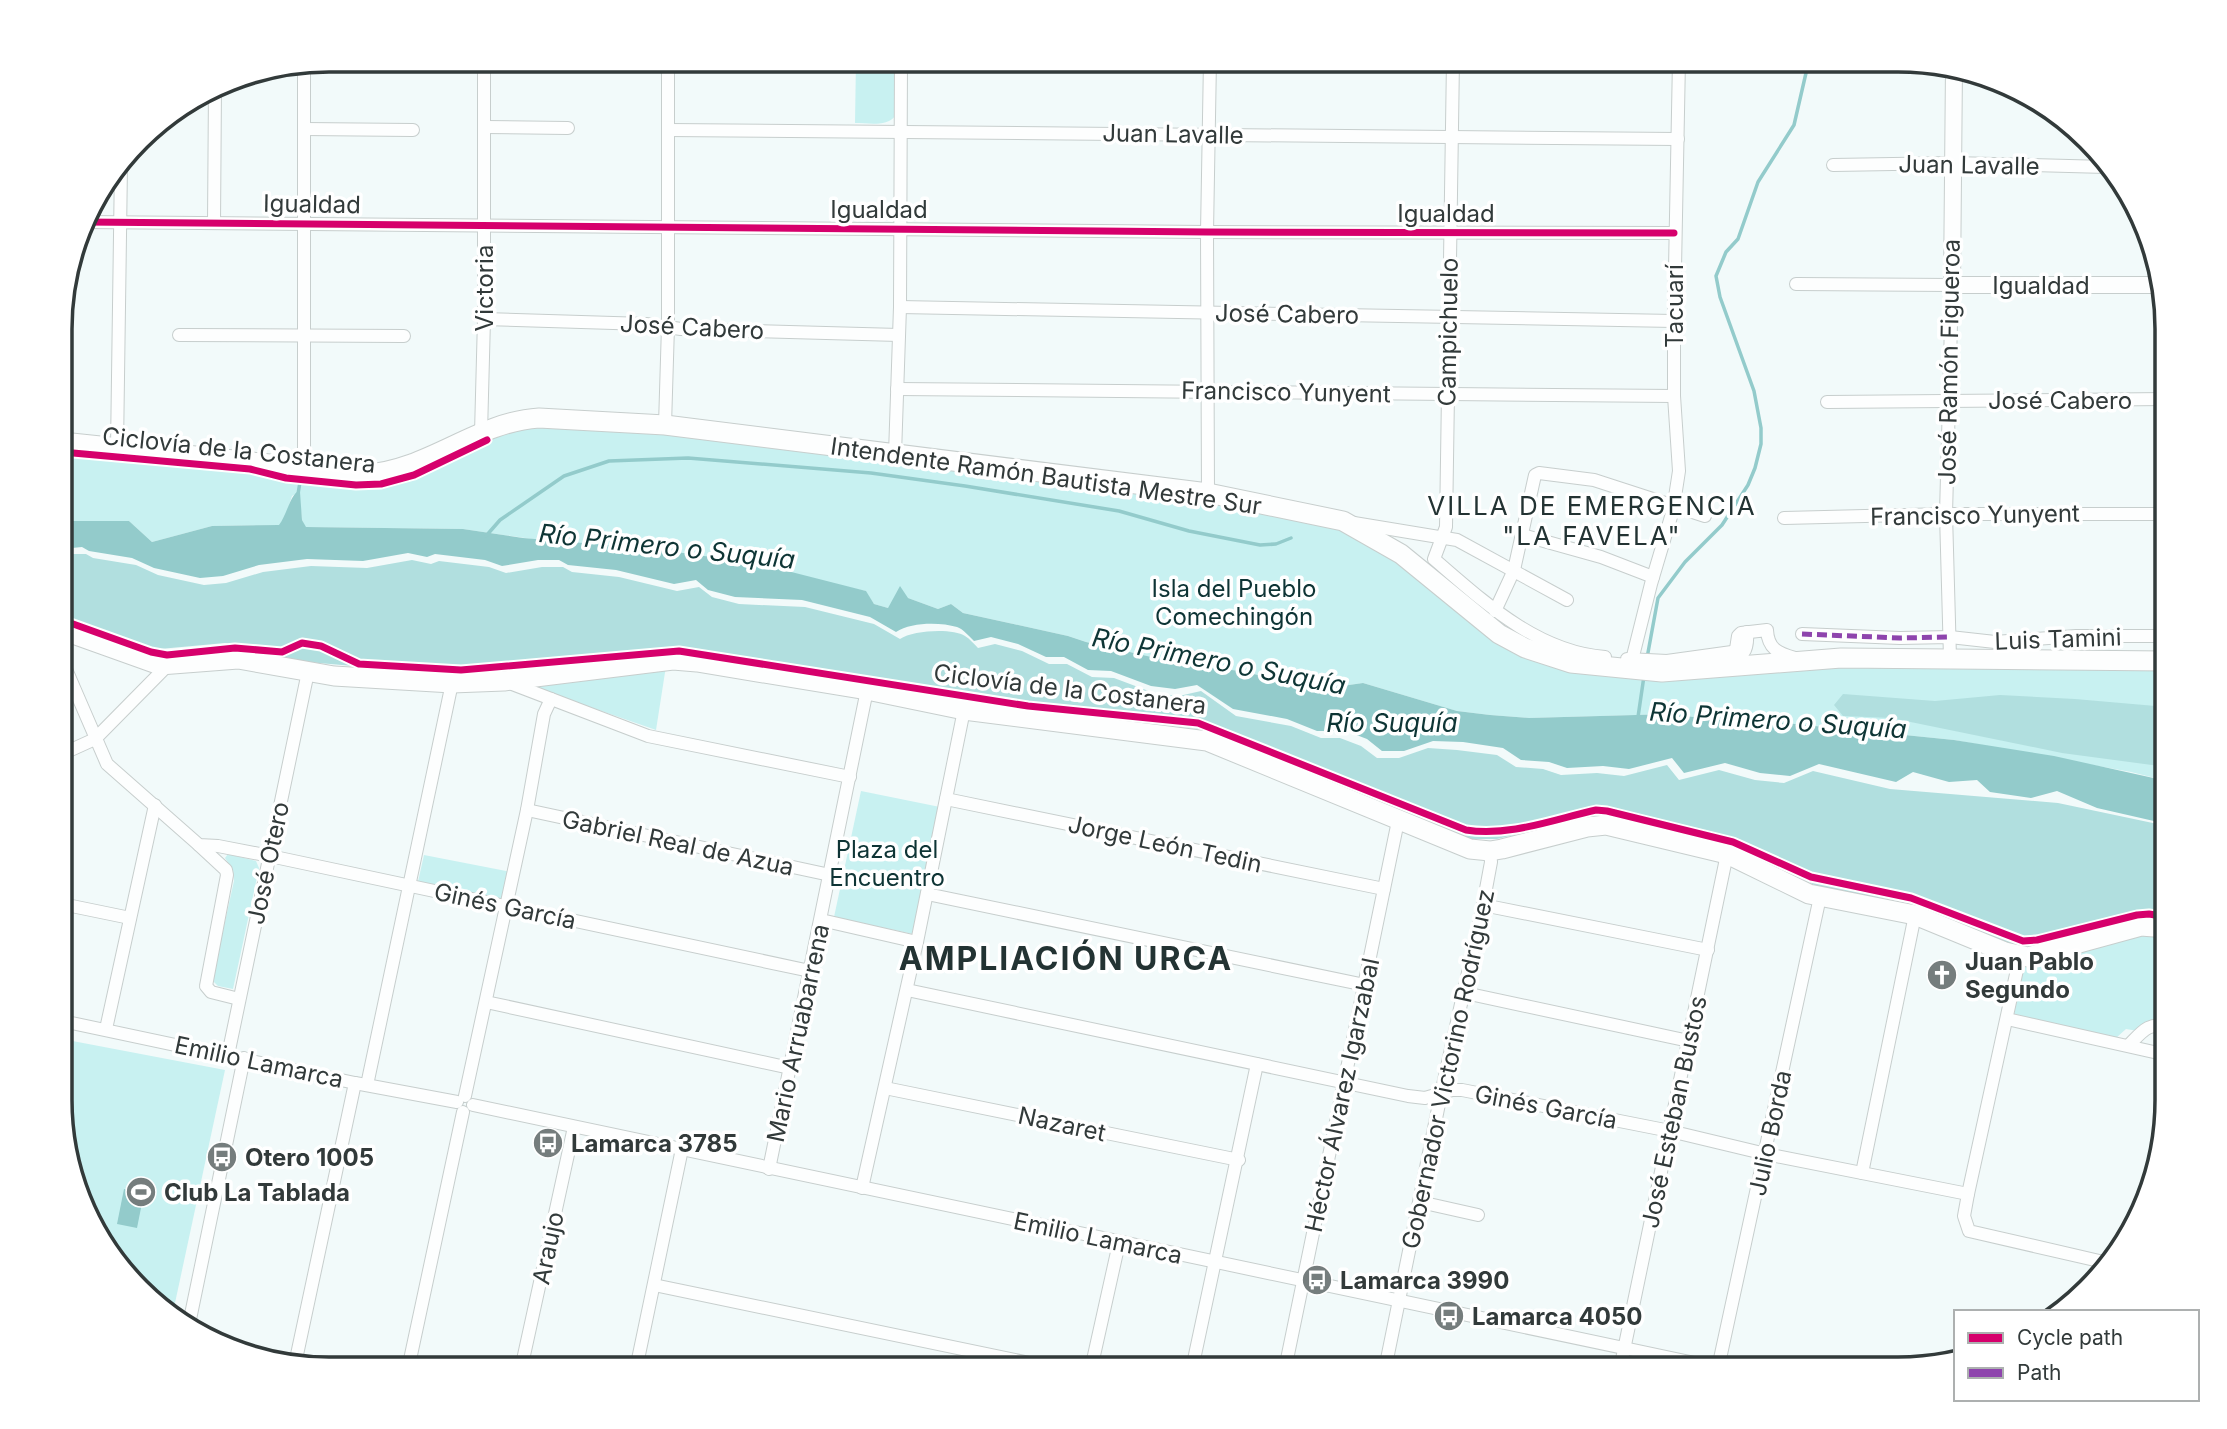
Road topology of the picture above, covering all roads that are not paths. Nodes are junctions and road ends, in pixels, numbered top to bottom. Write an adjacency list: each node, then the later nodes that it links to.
1 (484, 72): 10 (street, Victoria)
2 (668, 72): 14 (street)
3 (901, 72): 15 (street)
4 (1210, 72): 16 (street)
5 (1453, 72): 17 (street, Campichuelo)
6 (1679, 72): 18 (street, Tacuarí)
7 (304, 73): 12 (street)
8 (1954, 78): 19 (main road, José Ramón Figueroa)
9 (215, 98): 25 (street)
10 (485, 127): 11 (street); 27 (street, Victoria)
11 (568, 128)
12 (304, 130): 13 (street); 26 (street)
13 (413, 130)
14 (668, 130): 15 (street, Juan Lavalle); 28 (street)
15 (900, 131): 16 (street, Juan Lavalle); 29 (street)
16 (1209, 135): 17 (street, Juan Lavalle); 30 (street)
17 (1451, 138): 18 (street, Juan Lavalle); 31 (street, Campichuelo)
18 (1678, 139): 32 (street, Tacuarí)
19 (1953, 163): 20 (street, Juan Lavalle); 21 (street, Juan Lavalle); 34 (main road, José Ramón Figueroa)
20 (1833, 164)
21 (2098, 167)
22 (121, 178): 24 (street)
23 (95, 222): 24 (street, Igualdad)
24 (120, 222): 25 (street, Igualdad); 56 (street)
25 (214, 223): 26 (street, Igualdad)
26 (304, 224): 27 (street, Igualdad); 43 (street)
27 (484, 225): 28 (street, Igualdad); 39 (street, Victoria)
28 (667, 227): 29 (street, Igualdad); 41 (street)
29 (899, 228): 30 (street, Igualdad); 36 (street)
30 (1207, 232): 31 (street, Igualdad); 37 (street)
31 (1450, 233): 32 (street, Igualdad); 38 (street, Campichuelo)
32 (1674, 233): 40 (street, Tacuarí)
33 (1796, 284): 34 (street, Igualdad)
34 (1952, 285): 35 (main road, Igualdad); 51 (street, José Ramón Figueroa)
35 (2151, 285)
36 (900, 307): 37 (street, José Cabero); 44 (street)
37 (1208, 312): 38 (street, José Cabero); 47 (street)
38 (1448, 317): 40 (street, José Cabero); 48 (street, Campichuelo)
39 (484, 319): 41 (street, José Cabero); 54 (street, Victoria)
40 (1674, 321): 49 (street, Tacuarí)
41 (668, 326): 44 (street, José Cabero); 53 (street)
42 (178, 335): 43 (street)
43 (303, 335): 45 (street); 58 (street)
44 (899, 335): 46 (street)
45 (404, 336)
46 (897, 389): 47 (street, Francisco Yunyent); 57 (street)
47 (1206, 391): 48 (street, Francisco Yunyent); 59 (street)
48 (1448, 395): 49 (street, Francisco Yunyent); 67 (street, Campichuelo)
49 (1674, 397): 60 (street, Tacuarí)
50 (2155, 399): 51 (street, José Cabero)
51 (1948, 401): 52 (street, José Cabero); 61 (street, José Ramón Figueroa)
52 (1827, 402)
53 (665, 425): 54 (main road, Intendente Ramón Bautista Mestre Sur); 57 (main road, Intendente Ramón Bautista Mestre Sur)
54 (481, 433): 58 (main road, Intendente Ramón Bautista Mestre Sur)
55 (72, 443): 56 (main road, Intendente Ramón Bautista Mestre Sur)
56 (117, 448): 58 (main road, Intendente Ramón Bautista Mestre Sur)
57 (895, 454): 59 (main road, Intendente Ramón Bautista Mestre Sur)
58 (304, 468)
59 (1208, 494): 65 (main road, Intendente Ramón Bautista Mestre Sur)
60 (1674, 509): 63 (street); 66 (street); 69 (street, Tacuarí)
61 (1946, 514): 62 (street, Francisco Yunyent); 64 (street, Francisco Yunyent); 76 (street, José Ramón Figueroa)
62 (2155, 514)
63 (1705, 516)
64 (1784, 517)
65 (1343, 521): 67 (street); 80 (main road, Intendente Ramón Bautista Mestre Sur)
66 (1522, 535): 68 (street); 69 (street)
67 (1443, 536): 68 (street); 71 (street, Campichuelo)
68 (1514, 570): 70 (street); 71 (street)
69 (1653, 577): 80 (street, Tacuarí)
70 (1567, 600)
71 (1495, 611): 80 (street)
72 (1747, 632): 78 (street); 82 (street); 83 (street)
73 (72, 634): 81 (main road)
74 (1802, 634): 76 (street, Luis Tamini)
75 (2155, 636): 76 (street, Luis Tamini)
76 (1950, 637): 77 (street, José Ramón Figueroa)
77 (1950, 658): 78 (main road, Intendente Ramón Bautista Mestre Sur); 79 (main road, Intendente Ramón Bautista Mestre Sur)
78 (1803, 661): 83 (main road, Intendente Ramón Bautista Mestre Sur)
79 (2155, 661)
80 (1636, 663): 82 (main road, Intendente Ramón Bautista Mestre Sur)
81 (167, 666): 84 (main road); 91 (street)
82 (1664, 667): 83 (main road, Intendente Ramón Bautista Mestre Sur)
83 (1718, 668)
84 (308, 672): 86 (main road); 101 (street, José Otero)
85 (504, 681): 86 (main road); 88 (main road); 89 (street)
86 (452, 683): 103 (street)
87 (72, 684): 91 (street)
88 (867, 690): 90 (main road); 93 (street, Mario Arruabarrena)
89 (551, 699): 93 (street); 96 (street)
90 (964, 710): 94 (street); 97 (main road)
91 (95, 739): 92 (street); 95 (street)
92 (72, 749)
93 (850, 777): 102 (street, Mario Arruabarrena)
94 (946, 799): 104 (street, Jorge León Tedin); 105 (street)
95 (155, 805): 98 (street); 111 (street)
96 (527, 810): 102 (street, Gabriel Real de Azua); 109 (street)
97 (1398, 821): 99 (main road); 104 (street, Héctor Álvarez Igarzabal)
98 (199, 845): 101 (street, Ginés García); 121 (street)
99 (1490, 851): 100 (main road); 107 (street, Gobernador Victorino Rodríguez)
100 (1727, 855): 106 (main road); 115 (street, José Esteban Bustos)
101 (270, 856): 103 (street, Ginés García); 121 (street, José Otero)
102 (830, 875): 112 (street, Mario Arruabarrena)
103 (410, 886): 109 (street, Ginés García); 135 (street)
104 (1384, 889): 118 (street, Héctor Álvarez Igarzabal)
105 (927, 894): 114 (street); 118 (street)
106 (1820, 897): 110 (main road); 142 (street, Julio Borda)
107 (1483, 905): 115 (street); 120 (street, Gobernador Victorino Rodríguez)
108 (72, 906): 111 (street)
109 (506, 907): 117 (street, Ginés García); 122 (street)
110 (1915, 915): 116 (main road); 145 (street)
111 (130, 918): 126 (street)
112 (821, 920): 114 (street); 117 (street, Mario Arruabarrena)
113 (2155, 927): 116 (main road)
114 (917, 942): 119 (street)
115 (1708, 950): 127 (street, José Esteban Bustos)
116 (2020, 956): 123 (street)
117 (810, 971): 133 (street, Mario Arruabarrena)
118 (1365, 985): 134 (street, Héctor Álvarez Igarzabal)
119 (906, 990): 132 (street, Ginés García); 136 (street)
120 (1465, 993): 127 (street); 137 (street, Gobernador Victorino Rodríguez)
121 (239, 999): 130 (street, José Otero)
122 (486, 1002): 133 (street); 138 (street)
123 (2007, 1019): 128 (street); 147 (street)
124 (72, 1023): 126 (street, Emilio Lamarca)
125 (2155, 1025): 128 (street)
126 (106, 1029): 130 (street, Emilio Lamarca)
127 (1689, 1041): 140 (street, José Esteban Bustos)
128 (2129, 1045): 129 (street)
129 (2155, 1052)
130 (228, 1055): 131 (street, Emilio Lamarca)
131 (244, 1058): 135 (street, Emilio Lamarca); 156 (street)
132 (1257, 1065): 134 (street, Ginés García); 143 (street)
133 (790, 1068): 144 (street, Mario Arruabarrena)
134 (1345, 1082): 137 (street, Ginés García); 153 (street, Héctor Álvarez Igarzabal)
135 (361, 1084): 138 (street, Emilio Lamarca); 158 (street)
136 (885, 1088): 143 (street, Nazaret); 146 (street)
137 (1441, 1094): 140 (street, Ginés García); 148 (street, Gobernador Victorino Rodríguez)
138 (465, 1104): 139 (street, Emilio Lamarca); 159 (street)
139 (574, 1127): 141 (street, Emilio Lamarca); 160 (street, Araujo)
140 (1670, 1131): 142 (street, Ginés García); 157 (street, José Esteban Bustos)
141 (682, 1149): 144 (street, Emilio Lamarca); 154 (street)
142 (1766, 1154): 145 (street, Ginés García); 169 (street, Julio Borda)
143 (1238, 1160): 152 (street)
144 (769, 1169): 146 (street, Emilio Lamarca)
145 (1862, 1173): 147 (street, Ginés García)
146 (862, 1188): 150 (street, Emilio Lamarca)
147 (1968, 1194): 151 (street)
148 (1420, 1202): 149 (street); 155 (street, Gobernador Victorino Rodríguez)
149 (1478, 1215)
150 (1119, 1243): 152 (street, Emilio Lamarca); 163 (street)
151 (2099, 1261)
152 (1214, 1263): 153 (street, Emilio Lamarca); 164 (street)
153 (1304, 1279): 155 (street, Emilio Lamarca); 165 (street, Héctor Álvarez Igarzabal)
154 (654, 1284): 161 (street); 162 (street)
155 (1399, 1299): 157 (street, Emilio Lamarca); 166 (street, Gobernador Victorino Rodríguez)
156 (191, 1317)
157 (1625, 1347): 167 (street, José Esteban Bustos); 168 (street, Emilio Lamarca)
158 (297, 1355)
159 (411, 1357)
160 (524, 1357)
161 (639, 1357)
162 (1002, 1357)
163 (1094, 1357)
164 (1194, 1357)
165 (1288, 1357)
166 (1387, 1357)
167 (1623, 1357)
168 (1670, 1357)
169 (1722, 1357)

